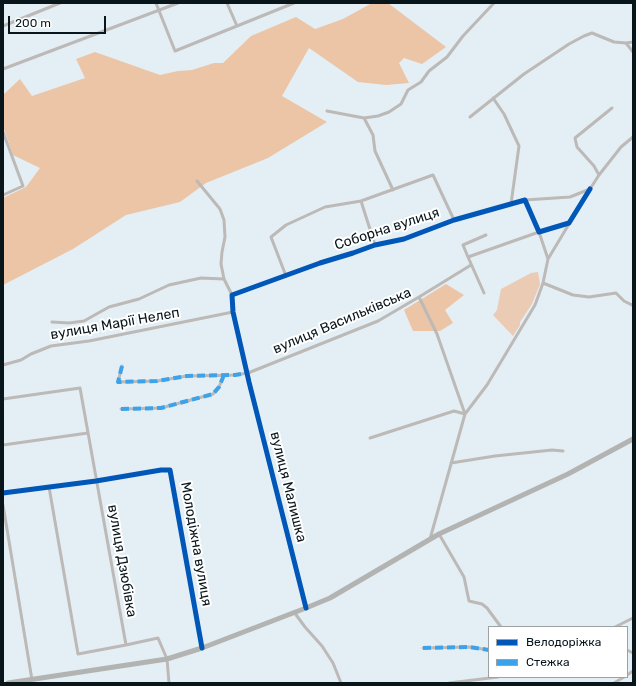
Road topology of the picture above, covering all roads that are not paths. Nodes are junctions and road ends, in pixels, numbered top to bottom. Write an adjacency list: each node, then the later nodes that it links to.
1 (60, 3): 8 (street)
2 (156, 3): 7 (street)
3 (178, 3): 7 (street)
4 (227, 3): 9 (street)
5 (294, 3): 9 (street)
6 (494, 3): 18 (street)
7 (159, 10): 9 (street); 13 (street)
8 (3, 26)
9 (237, 26)
10 (633, 42): 11 (street)
11 (626, 43): 12 (street); 14 (street)
12 (633, 52)
13 (3, 69)
14 (493, 98): 17 (street); 28 (street)
15 (612, 108): 21 (street)
16 (327, 111): 18 (street)
17 (470, 117)
18 (364, 118): 24 (street)
19 (3, 132): 25 (street)
20 (633, 137): 21 (street)
21 (599, 175): 23 (street)
22 (197, 180): 38 (street)
23 (590, 189): 26 (street, Соборна вулиця); 30 (street)
24 (393, 190): 27 (street, Соборна вулиця); 29 (street, Соборна вулиця)
25 (3, 195)
26 (524, 200): 28 (street, Соборна вулиця); 31 (street)
27 (361, 201): 33 (street); 37 (street, Соборна вулиця)
28 (511, 204): 29 (street, Соборна вулиця)
29 (454, 220): 33 (street, Соборна вулиця)
30 (569, 223): 31 (street); 35 (street)
31 (539, 232): 34 (street); 35 (street)
32 (486, 235): 34 (street)
33 (375, 245): 37 (street, Соборна вулиця)
34 (468, 257): 36 (street)
35 (548, 259): 39 (street)
36 (471, 265): 40 (street); 42 (street)
37 (286, 276): 41 (street, Соборна вулиця)
38 (224, 279): 41 (street); 45 (street, вулиця Марії Нелеп)
39 (543, 283): 43 (street); 52 (street)
40 (484, 293)
41 (232, 295): 44 (street)
42 (419, 297): 48 (street, вулиця Васильківська); 52 (street, вулиця Васильківська)
43 (633, 304)
44 (233, 312): 46 (street, вулиця Марії Нелеп); 48 (street)
45 (52, 322)
46 (3, 365)
47 (122, 366): 49 (street, вулиця Васильківська)
48 (248, 373): 49 (street, вулиця Васильківська); 65 (street, вулиця Малишка)
49 (224, 375): 51 (street)
50 (3, 399): 53 (street, вулиця Дзюбівка)
51 (121, 409)
52 (464, 414): 54 (street); 58 (street)
53 (88, 433): 56 (street); 59 (street, вулиця Дзюбівка)
54 (370, 438)
55 (633, 439): 63 (main road)
56 (3, 445)
57 (563, 451): 58 (street)
58 (451, 463): 64 (street)
59 (96, 481): 60 (street); 70 (street, вулиця Дзюбівка); 71 (street, Молодіжна вулиця)
60 (49, 487): 61 (street); 70 (street)
61 (3, 493)
62 (3, 505): 76 (street)
63 (439, 534): 64 (main road); 68 (street)
64 (430, 539): 65 (main road)
65 (306, 608): 66 (main road)
66 (294, 612): 71 (main road); 79 (street)
67 (633, 618): 69 (street)
68 (500, 626)
69 (617, 626)
70 (126, 645): 74 (street)
71 (202, 648): 74 (main road)
72 (423, 648): 73 (street)
73 (488, 650)
74 (167, 659): 76 (main road); 78 (street)
75 (491, 678): 81 (street)
76 (32, 680): 77 (main road)
77 (8, 683)
78 (169, 683)
79 (341, 683)
80 (449, 683): 81 (street)
81 (457, 683)

